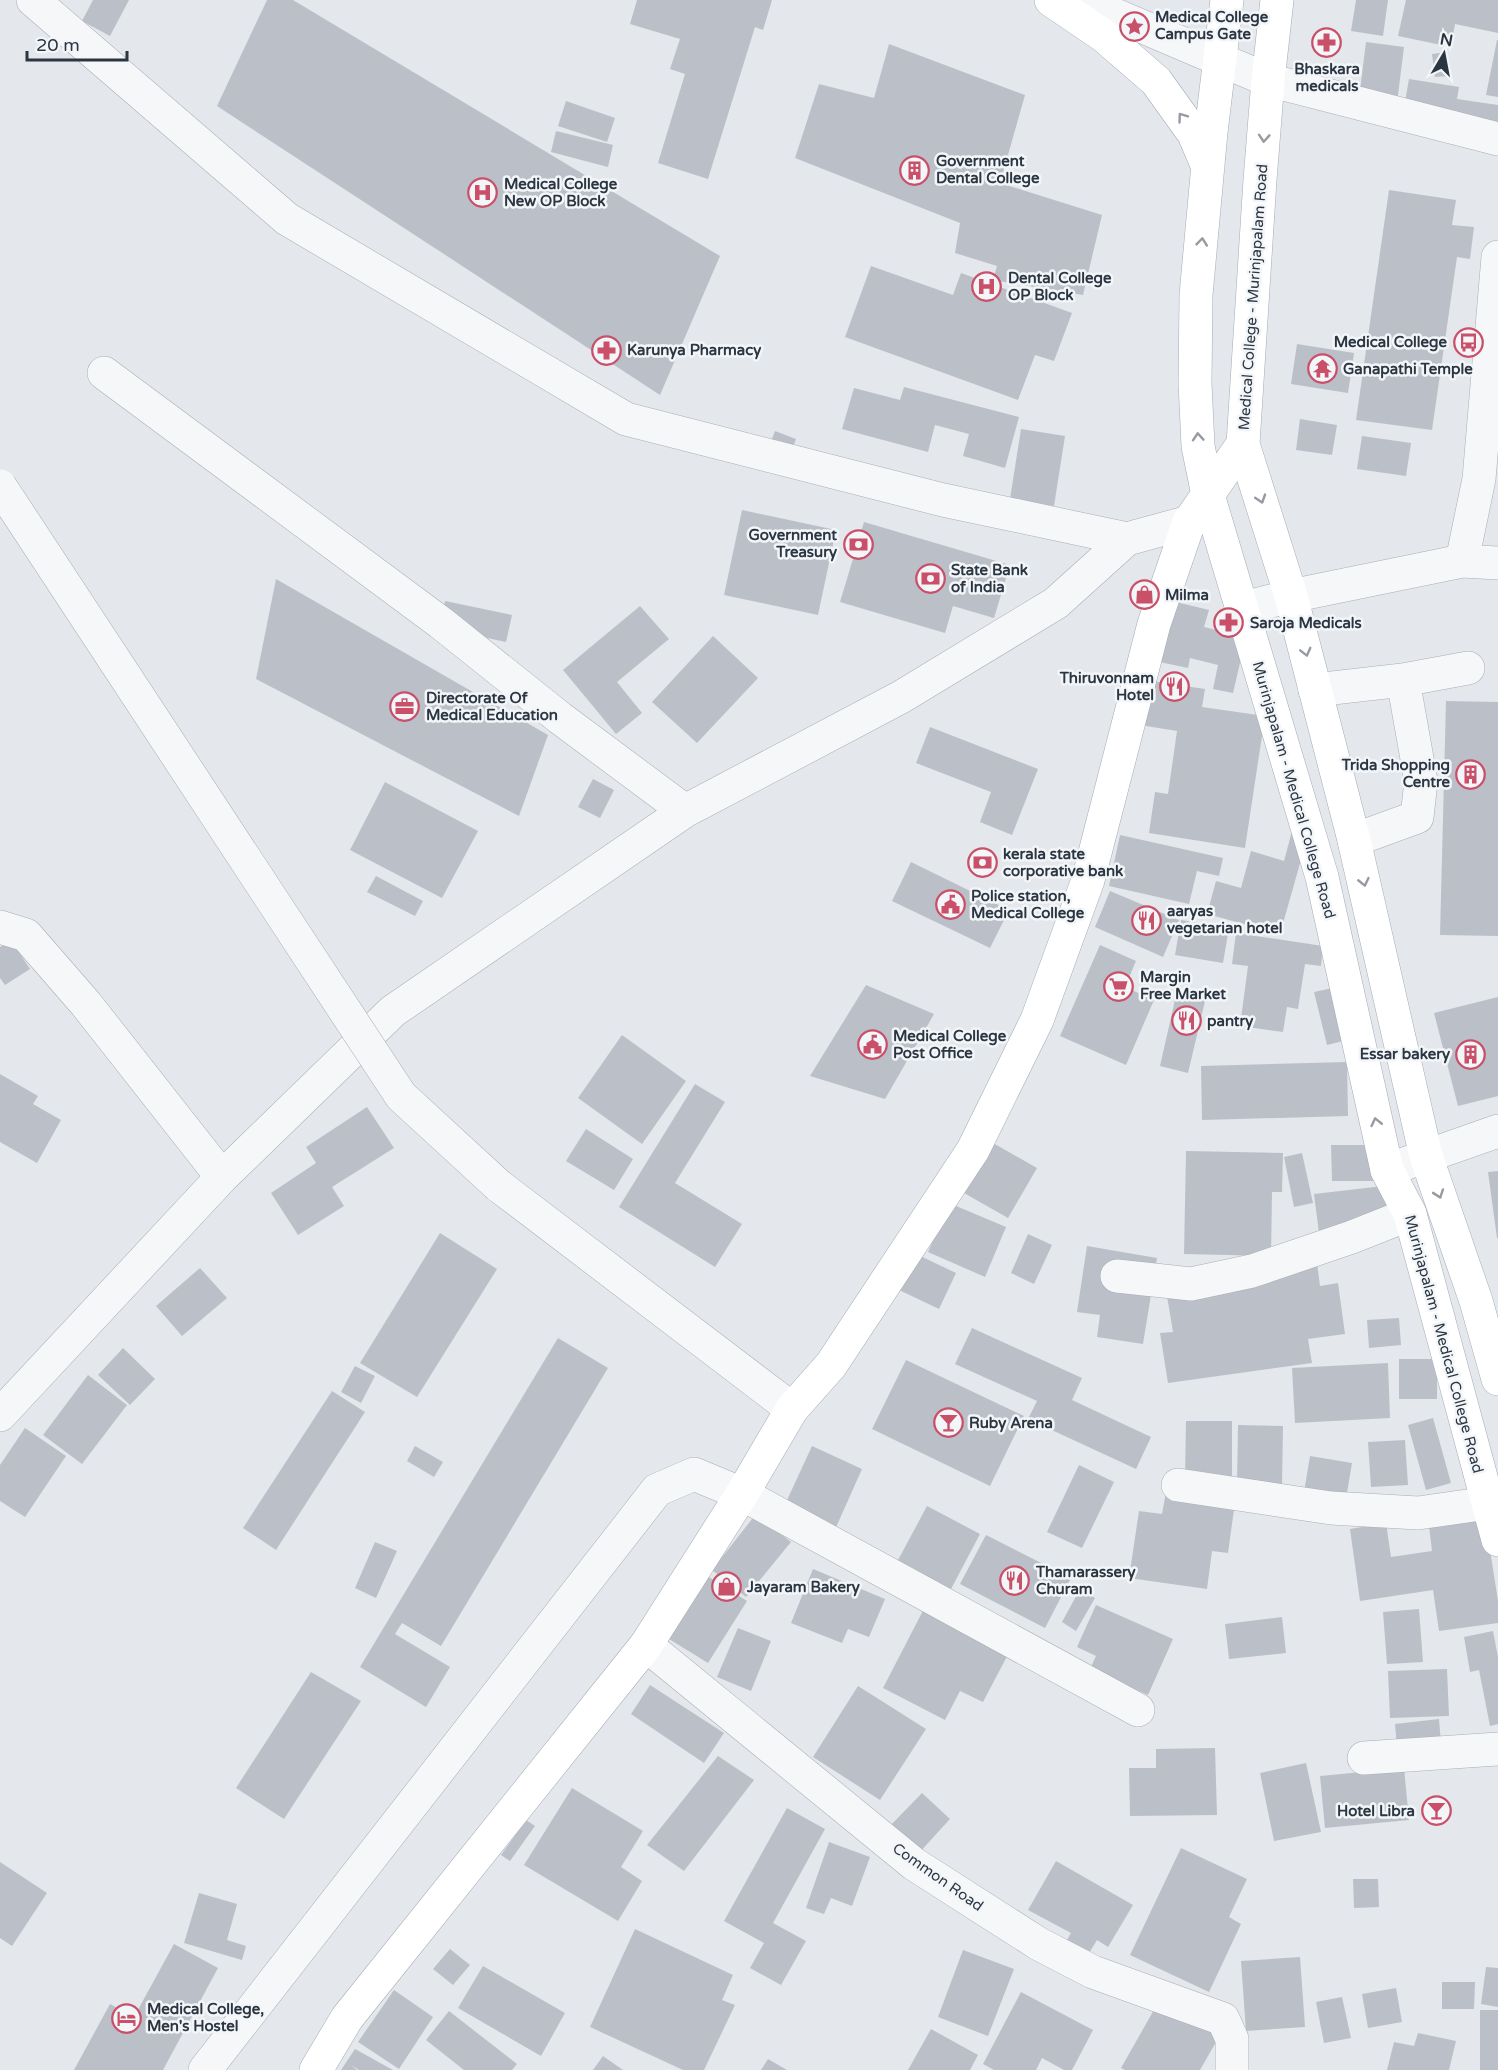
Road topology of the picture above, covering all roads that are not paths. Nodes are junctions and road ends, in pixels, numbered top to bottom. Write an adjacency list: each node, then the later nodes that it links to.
1 (33, 0): 16 (street)
2 (1052, 0): 9 (main road, one-way to 2)
3 (1080, 0): 6 (street)
4 (1227, 0): 6 (main road, Murinjapalam - Medical College Road)
5 (1277, 0): 7 (main road, Medical College - Murinjapalam Road)
6 (1220, 59): 7 (street); 9 (main road, Murinjapalam - Medical College Road)
7 (1268, 80): 8 (street); 12 (main road, Medical College - Murinjapalam Road, one-way to 12)
8 (1498, 139)
9 (1209, 169): 14 (main road, Murinjapalam - Medical College Road, one-way to 9)
10 (1498, 257): 17 (street)
11 (104, 373): 24 (street)
12 (1243, 444): 14 (main road); 19 (main road, Medical College - Murinjapalam Road, one-way to 19)
13 (0, 486): 34 (street, bridge)
14 (1208, 495): 15 (main road); 20 (main road, Murinjapalam - Medical College Road)
15 (1189, 522): 16 (street); 34 (main road)
16 (1127, 539): 24 (street)
17 (1462, 561): 18 (street); 19 (street)
18 (1498, 563)
19 (1291, 596): 20 (street); 23 (main road, Medical College - Murinjapalam Road, one-way to 23)
20 (1243, 608): 29 (main road, Murinjapalam - Medical College Road, one-way to 20)
21 (1468, 668): 22 (street)
22 (1403, 680): 23 (street); 25 (street)
23 (1315, 690): 25 (main road, Medical College - Murinjapalam Road)
24 (685, 811): 30 (street)
25 (1354, 840): 28 (main road, Medical College - Murinjapalam Road, one-way to 28)
26 (0, 927): 30 (street)
27 (1498, 1131): 28 (street)
28 (1426, 1156): 29 (street); 33 (main road, Medical College - Murinjapalam Road, one-way to 33)
29 (1387, 1170): 31 (main road, Murinjapalam - Medical College Road)
30 (222, 1177): 35 (street)
31 (1410, 1214): 32 (street); 38 (main road, Murinjapalam - Medical College Road)
32 (1117, 1276)
33 (1498, 1379)
34 (792, 1409): 37 (main road)
35 (0, 1415)
36 (1178, 1485): 38 (street)
37 (742, 1494): 40 (main road); 41 (street); 44 (street)
38 (1488, 1503): 39 (main road, Murinjapalam - Medical College Road)
39 (1498, 1540)
40 (646, 1645): 45 (main road); 46 (street, Common Road)
41 (1138, 1710)
42 (1498, 1749): 43 (street)
43 (1364, 1758)
44 (205, 2070)
45 (316, 2070)
46 (1232, 2070)

